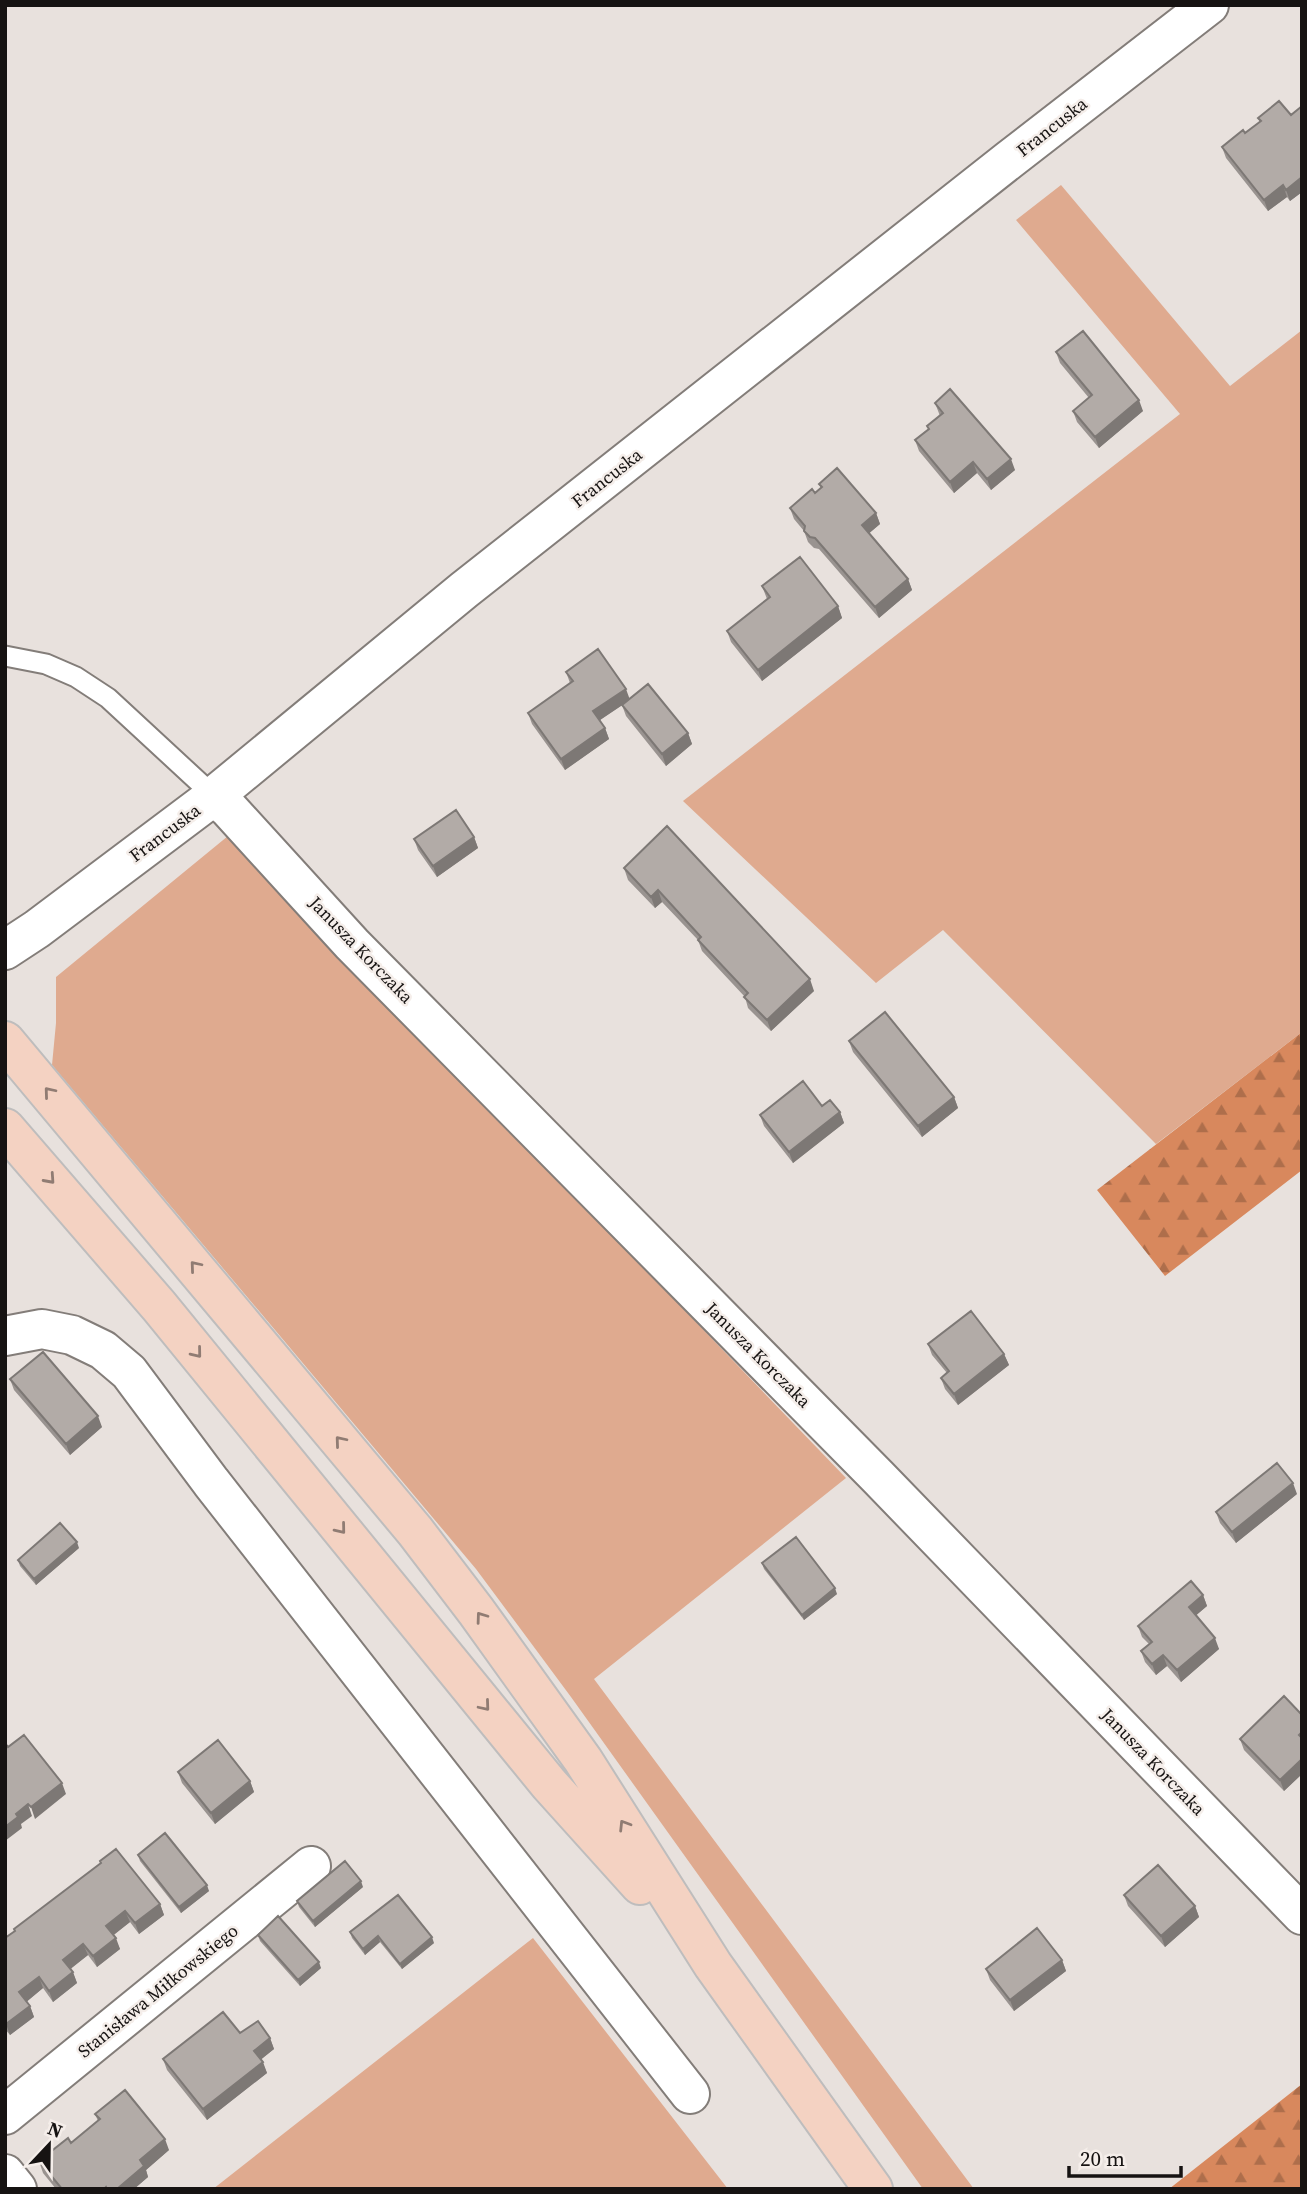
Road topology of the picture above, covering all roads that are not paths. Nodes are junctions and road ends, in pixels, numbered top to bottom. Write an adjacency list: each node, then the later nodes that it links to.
1 (1209, 5): 3 (street, Francuska)
2 (5, 656): 3 (lane)
3 (214, 796): 4 (street, Francuska); 9 (street, Janusza Korczaka)
4 (5, 950)
5 (5, 1041): 10 (highway, one-way to 5)
6 (5, 1128): 10 (highway, one-way to 10)
7 (5, 1336): 11 (street)
8 (311, 1866): 12 (street, Stanisława Miłkowskiego)
9 (1302, 1915)
10 (713, 1965): 15 (highway)
11 (690, 2094)
12 (5, 2115)
13 (5, 2174): 14 (street)
14 (17, 2189)
15 (873, 2189)

